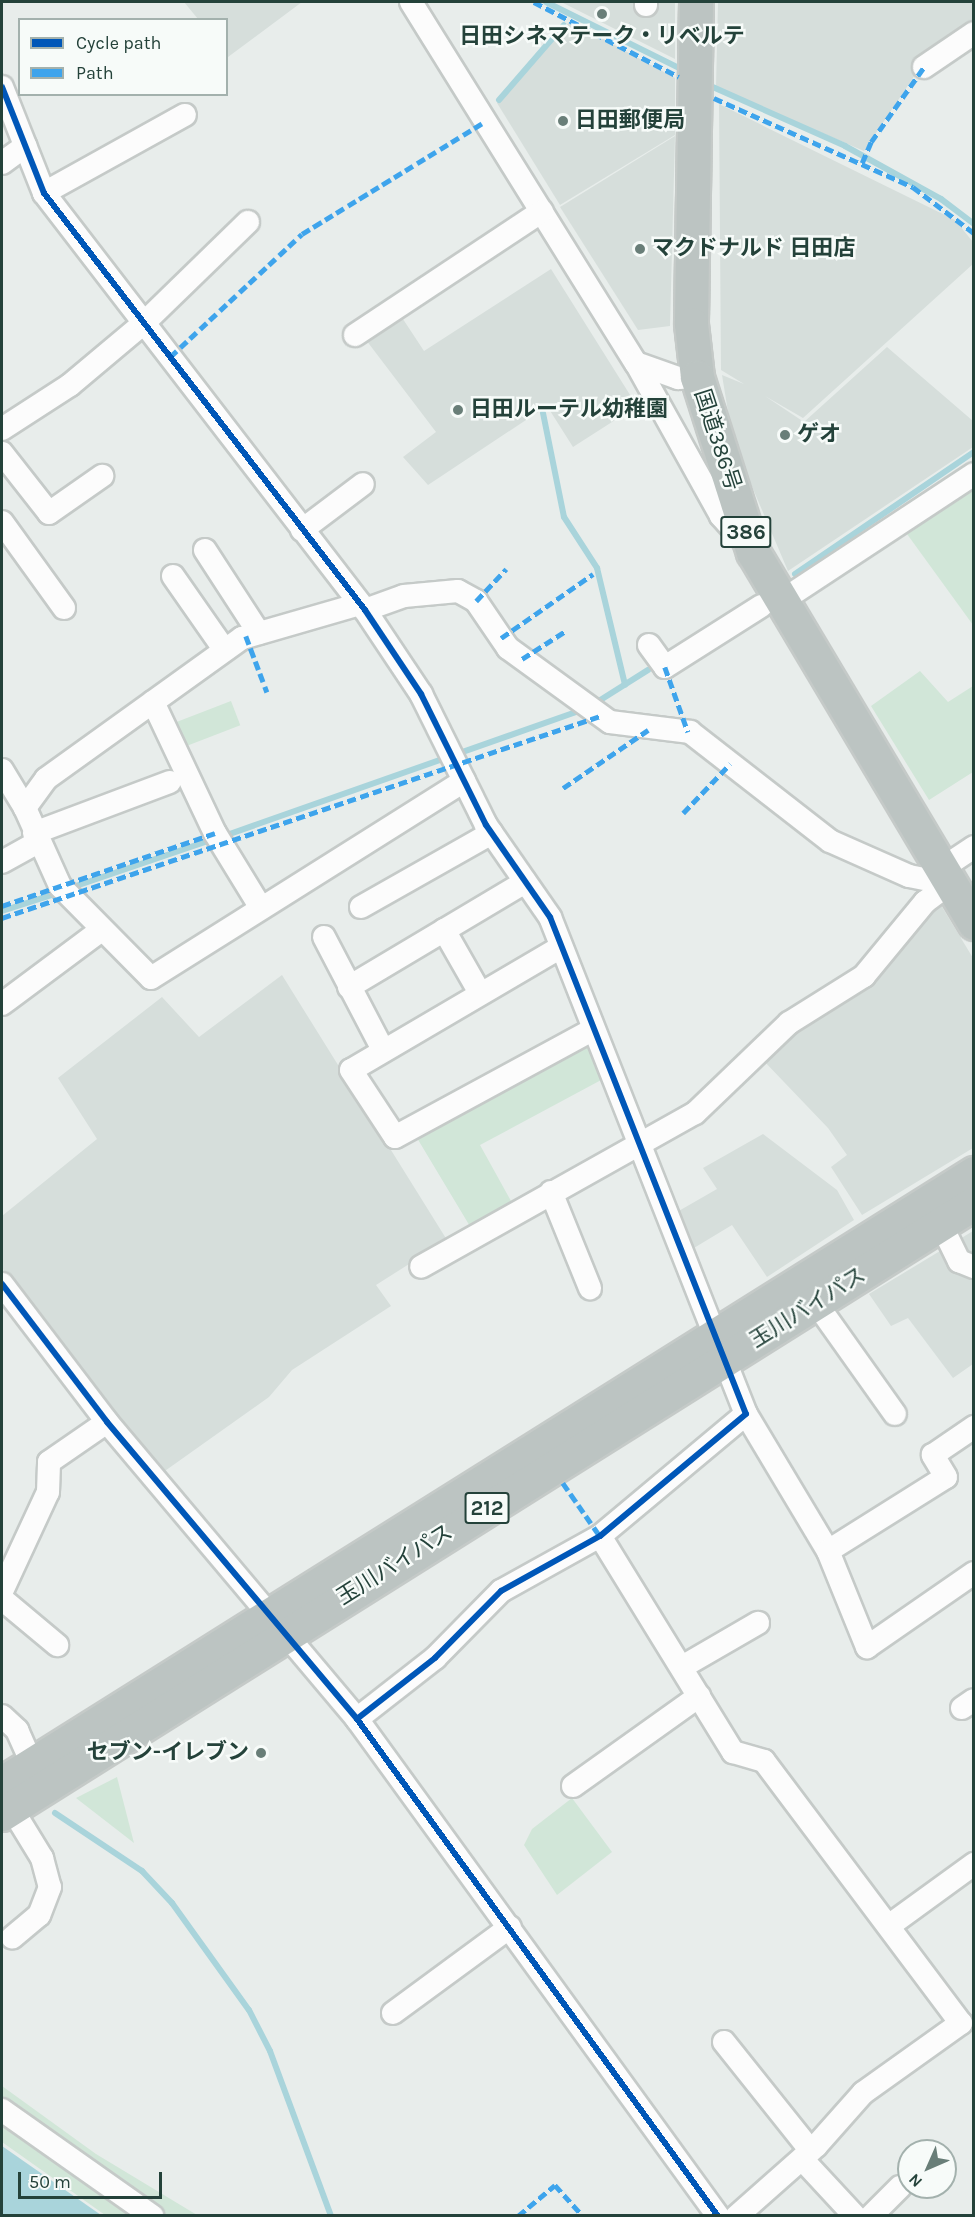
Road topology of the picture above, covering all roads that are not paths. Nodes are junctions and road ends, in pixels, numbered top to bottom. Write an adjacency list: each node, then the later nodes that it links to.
1 (411, 2): 11 (street)
2 (696, 2): 16 (highway, 国道386号 / 386)
3 (974, 33): 4 (street)
4 (924, 67)
5 (18, 83): 6 (street)
6 (2, 88): 8 (street)
7 (185, 115): 10 (street)
8 (25, 146): 9 (street); 10 (street)
9 (2, 163)
10 (44, 193): 13 (street)
11 (542, 211): 14 (street); 15 (street)
12 (248, 222): 13 (street)
13 (144, 323): 17 (street); 23 (street)
14 (355, 335)
15 (636, 363): 16 (street); 25 (street)
16 (696, 377): 25 (highway, 国道386号 / 386)
17 (2, 429)
18 (2, 453): 20 (street)
19 (974, 474): 27 (street)
20 (102, 476)
21 (363, 484): 23 (street)
22 (2, 522): 29 (street)
23 (302, 530): 28 (street)
24 (205, 550): 30 (street)
25 (753, 552): 27 (highway, 国道386号 / 386)
26 (173, 576): 32 (street)
27 (770, 604): 31 (street); 42 (highway, 国道386号 / 386)
28 (363, 607): 30 (street); 34 (street); 42 (street)
29 (63, 608)
30 (259, 633): 32 (street)
31 (649, 645)
32 (224, 649): 33 (street)
33 (153, 702): 37 (street); 45 (street)
34 (457, 766): 38 (street); 45 (street)
35 (2, 770): 37 (street)
36 (170, 782): 39 (street)
37 (25, 808): 39 (street)
38 (492, 833): 43 (street); 44 (street)
39 (36, 837): 41 (street); 48 (street)
40 (974, 847): 42 (street)
41 (2, 862)
42 (939, 877): 46 (highway, 国道386号 / 386); 56 (street)
43 (525, 882): 47 (street); 50 (street)
44 (361, 907)
45 (261, 908): 48 (street)
46 (974, 922)
47 (444, 930): 51 (street); 52 (street)
48 (100, 931): 53 (street)
49 (324, 937): 51 (street)
50 (561, 947): 52 (street); 54 (street)
51 (349, 987): 55 (street)
52 (480, 993): 55 (street)
53 (2, 1004)
54 (592, 1030): 55 (street); 56 (street)
55 (382, 1048)
56 (639, 1148): 58 (street); 66 (street)
57 (974, 1173): 60 (highway, 玉川バイパス / 212)
58 (551, 1192): 62 (street); 64 (street)
59 (974, 1203): 60 (highway, 玉川バイパス / 212)
60 (935, 1212): 61 (street); 65 (highway, 玉川バイパス / 212); 66 (highway, 玉川バイパス / 212)
61 (974, 1267)
62 (421, 1268)
63 (2, 1284): 69 (street)
64 (590, 1288)
65 (816, 1303): 66 (highway, 玉川バイパス / 212); 68 (street)
66 (717, 1349): 67 (street); 77 (highway, 玉川バイパス / 212)
67 (746, 1414): 71 (street); 72 (street)
68 (895, 1414)
69 (107, 1422): 74 (street); 77 (street)
70 (974, 1428): 72 (street)
71 (600, 1536): 79 (street); 82 (street)
72 (828, 1551): 73 (street)
73 (974, 1573)
74 (2, 1591)
75 (2, 1599): 78 (street)
76 (758, 1623): 79 (street)
77 (279, 1624): 82 (street); 83 (highway, 玉川バイパス / 212); 85 (highway, 玉川バイパス / 212)
78 (57, 1645)
79 (682, 1667): 80 (street)
80 (699, 1696): 84 (street); 87 (street)
81 (2, 1716): 83 (street)
82 (357, 1719): 88 (street)
83 (33, 1763): 85 (highway, 玉川バイパス / 212)
84 (573, 1786)
85 (4, 1799): 89 (street)
86 (974, 1864): 87 (street)
87 (890, 1926): 91 (street)
88 (510, 1927): 90 (street); 96 (street)
89 (12, 1938)
90 (393, 2013)
91 (967, 2031): 94 (street)
92 (724, 2042): 94 (street)
93 (2, 2110): 97 (street)
94 (806, 2155): 98 (street); 99 (street)
95 (897, 2190): 100 (street)
96 (712, 2214)
97 (152, 2216)
98 (737, 2216)
99 (855, 2216)
100 (871, 2216)

